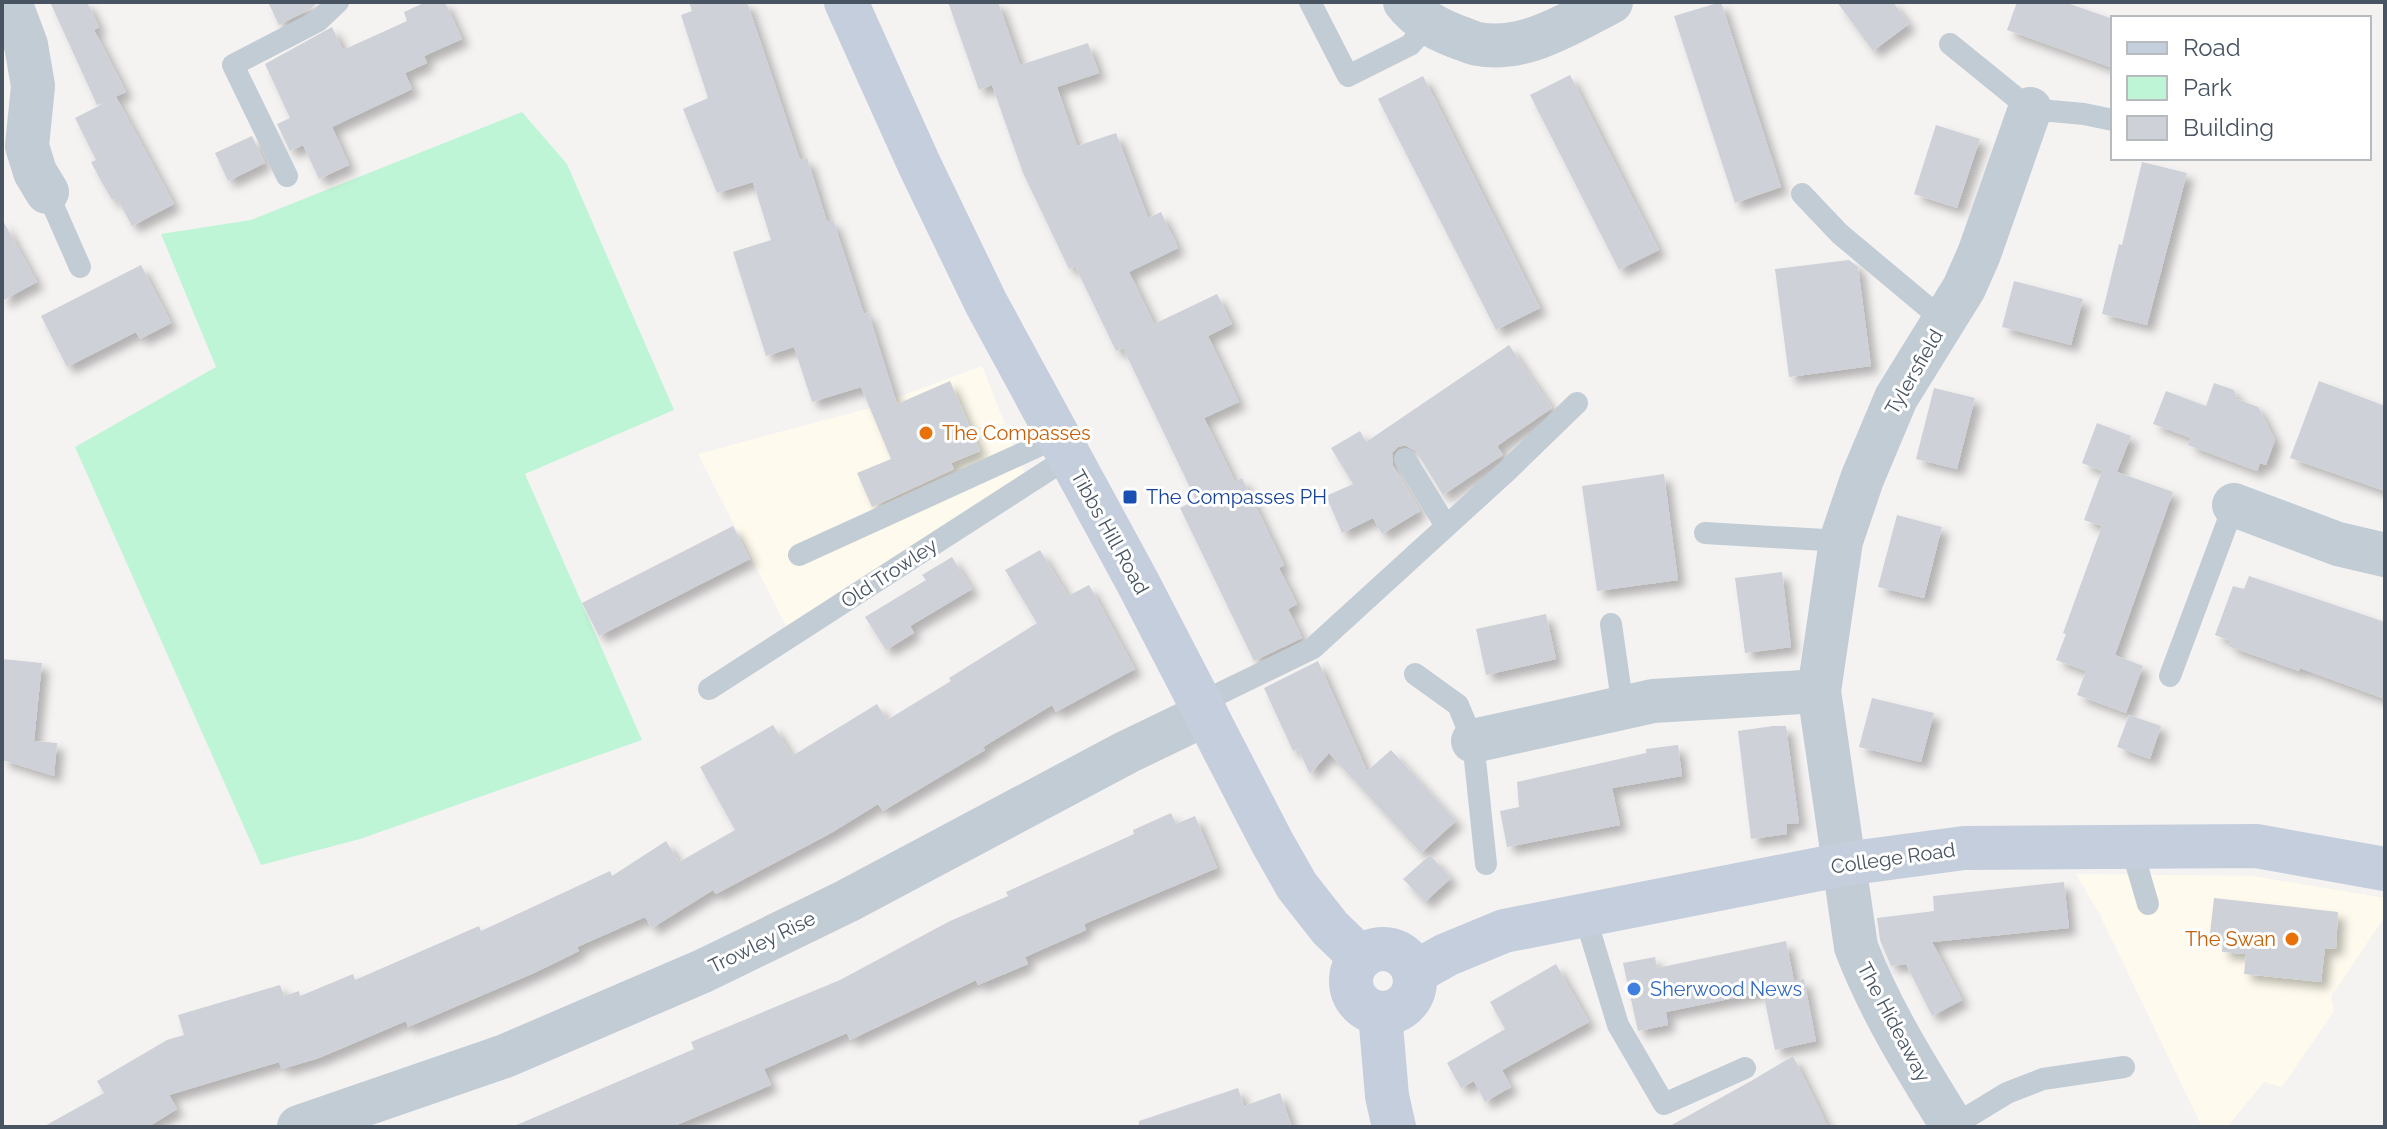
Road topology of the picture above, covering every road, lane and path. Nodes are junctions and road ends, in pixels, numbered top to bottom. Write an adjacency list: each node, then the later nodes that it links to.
1 (10, 2): 10 (street)
2 (338, 2): 11 (lane)
3 (846, 2): 17 (street, Tibbs Hill Road)
4 (1310, 2): 6 (lane)
5 (1611, 2): 6 (street)
6 (1417, 13)
7 (1950, 44): 8 (lane)
8 (2030, 109): 9 (lane); 15 (street, Tylersfield)
9 (2111, 120)
10 (15, 146): 12 (street)
11 (287, 176)
12 (47, 192): 14 (lane)
13 (1802, 194): 15 (lane)
14 (80, 267)
15 (1944, 321): 22 (street, Tylersfield)
16 (1577, 403): 20 (lane)
17 (1063, 447): 23 (lane); 28 (lane, Old Trowley); 30 (street, Tibbs Hill Road)
18 (1405, 459): 20 (lane)
19 (2234, 505): 24 (street); 27 (lane)
20 (1446, 526): 30 (lane)
21 (1705, 533): 22 (lane)
22 (1841, 541): 29 (street, Tylersfield)
23 (799, 555)
24 (2385, 555)
25 (1611, 624): 31 (lane)
26 (1415, 674): 32 (lane)
27 (2170, 676)
28 (709, 689)
29 (1819, 691): 31 (street); 35 (street, Tylersfield)
30 (1203, 708): 39 (street, Tibbs Hill Road); 44 (street, Trowley Rise)
31 (1623, 708): 32 (street)
32 (1473, 741): 34 (lane)
33 (2131, 846): 35 (street, College Road); 36 (street, College Road); 37 (lane)
34 (1486, 864)
35 (1845, 864): 38 (street, College Road); 46 (street, The Hideaway)
36 (2385, 869)
37 (2148, 904)
38 (1585, 916): 40 (street, College Road); 43 (lane)
39 (1361, 958): 40 (street); 41 (street)
40 (1414, 973): 41 (street)
41 (1380, 1013): 45 (street)
42 (2124, 1067): 46 (lane)
43 (1745, 1068)
44 (299, 1127)
45 (1394, 1127)
46 (1953, 1127)

